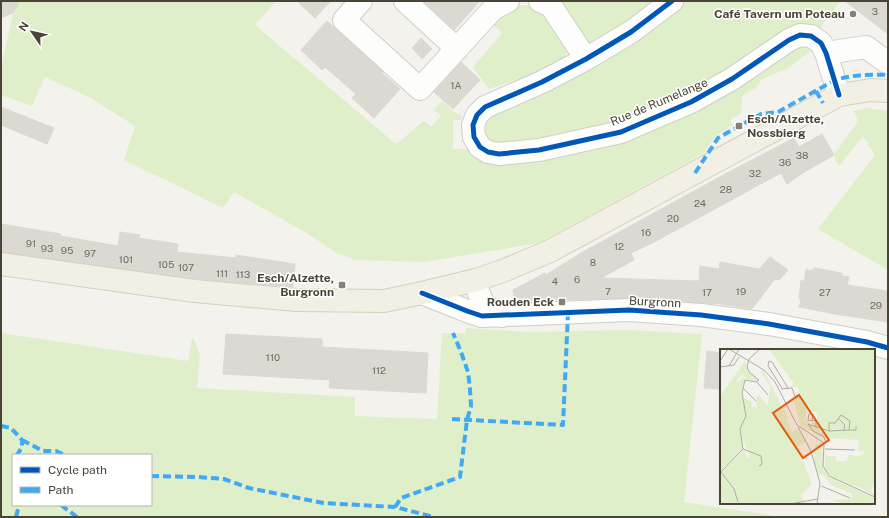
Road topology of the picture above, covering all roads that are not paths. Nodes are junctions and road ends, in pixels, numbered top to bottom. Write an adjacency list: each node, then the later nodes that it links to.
1 (361, 1): 6 (street)
2 (405, 1): 6 (street)
3 (508, 1): 6 (street)
4 (540, 1): 8 (street)
5 (672, 1): 8 (street, Rue de Rumelange)
6 (457, 48)
7 (826, 53): 8 (street, Rue de Rumelange); 9 (street); 11 (street, Rue de Rumelange)
8 (586, 59)
9 (888, 63)
10 (888, 91): 11 (main road)
11 (839, 95): 13 (main road)
12 (1, 264): 14 (main road)
13 (469, 282): 14 (main road); 15 (street); 16 (street)
14 (422, 293): 15 (street, Burgronn)
15 (467, 312): 16 (street, Burgronn)
16 (502, 316): 17 (street, Burgronn)
17 (888, 348)

